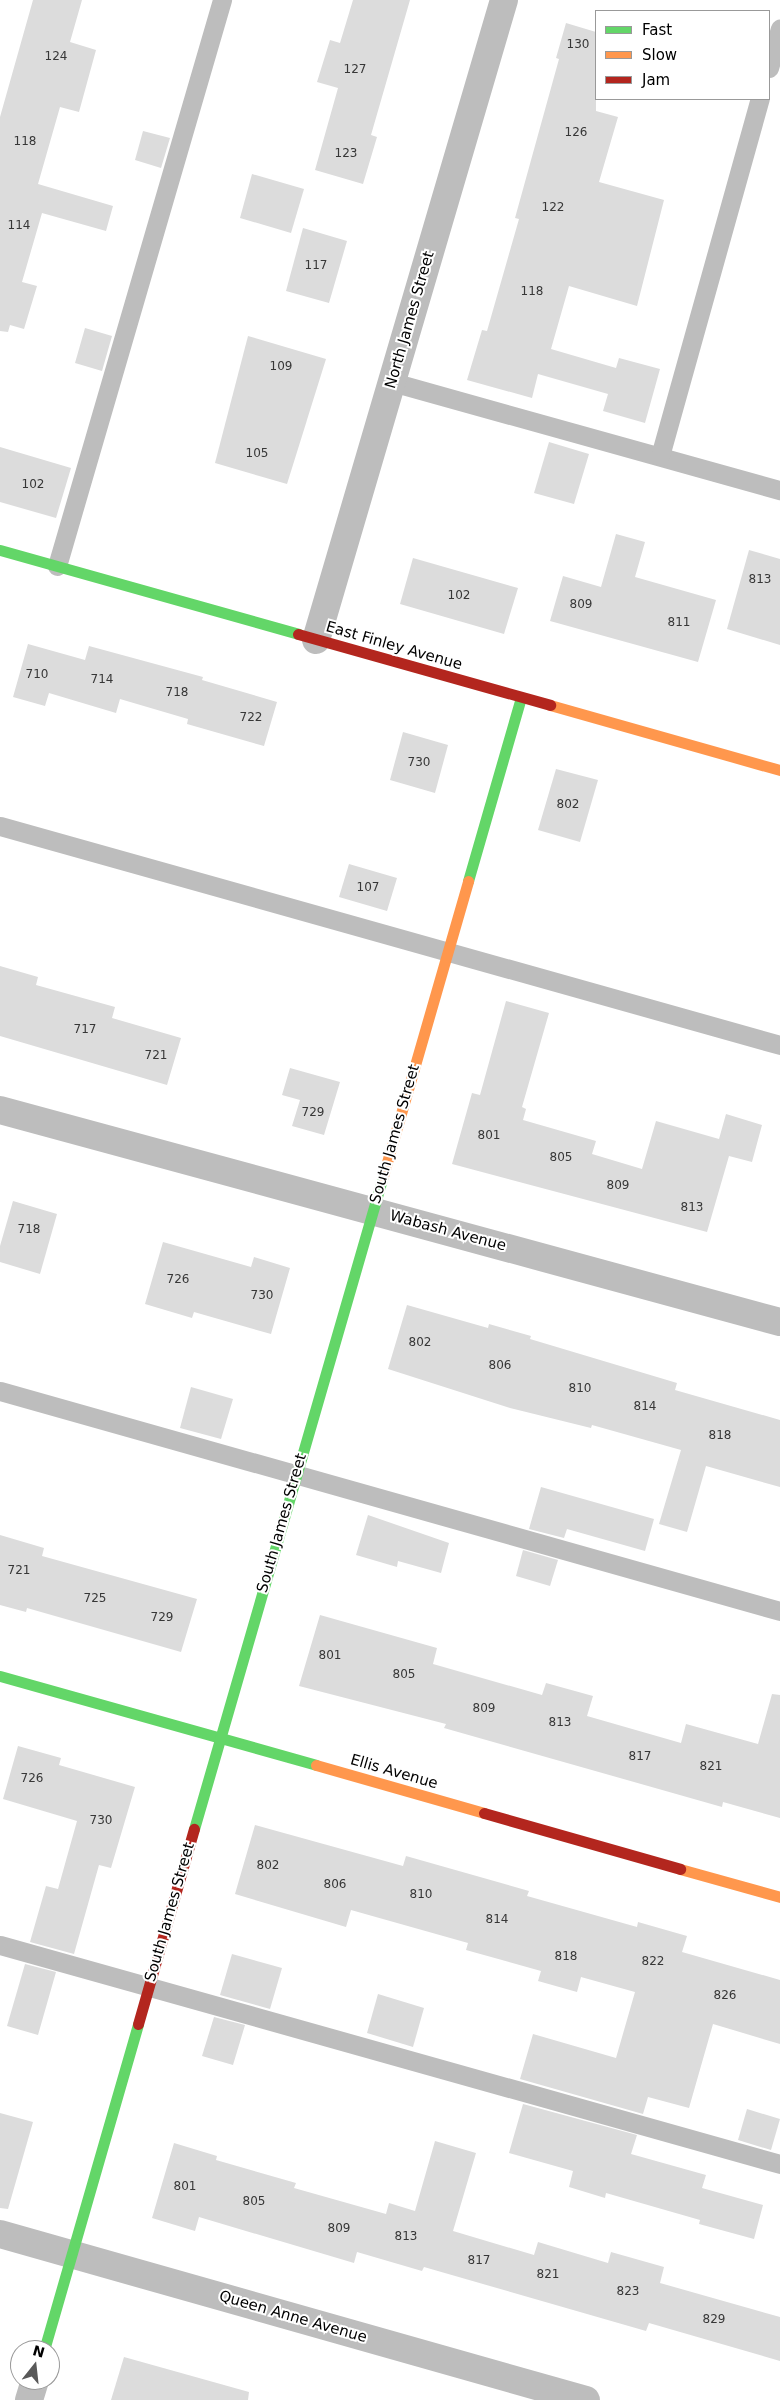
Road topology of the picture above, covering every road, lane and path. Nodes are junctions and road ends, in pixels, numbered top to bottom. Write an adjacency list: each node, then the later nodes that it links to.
1 (222, 0): 10 (lane)
2 (504, 0): 6 (street, North James Street)
3 (780, 28): 4 (lane)
4 (770, 64)
5 (760, 100): 7 (lane)
6 (392, 382): 7 (lane); 11 (street, North James Street)
7 (660, 456): 8 (lane)
8 (780, 490)
9 (0, 550): 10 (street, East Finley Avenue)
10 (57, 566): 11 (street, East Finley Avenue)
11 (316, 640): 12 (street, East Finley Avenue)
12 (521, 696): 13 (street, East Finley Avenue); 15 (street, South James Street)
13 (780, 770)
14 (0, 826): 15 (lane)
15 (447, 951): 16 (lane); 18 (street, South James Street)
16 (780, 1045)
17 (0, 1110): 18 (street, Wabash Avenue)
18 (372, 1211): 19 (street, Wabash Avenue); 21 (street, South James Street)
19 (780, 1322)
20 (0, 1391): 21 (lane)
21 (296, 1475): 22 (lane); 24 (street, South James Street)
22 (780, 1611)
23 (0, 1676): 24 (street, Ellis Avenue)
24 (220, 1738): 25 (street, Ellis Avenue); 27 (street, South James Street)
25 (780, 1897)
26 (0, 1945): 27 (lane)
27 (149, 1987): 28 (lane); 30 (street, South James Street)
28 (780, 2164)
29 (0, 2234): 30 (street, Queen Anne Avenue)
30 (71, 2254): 31 (street, South James Street); 32 (street, Queen Anne Avenue)
31 (47, 2340)
32 (586, 2400)

